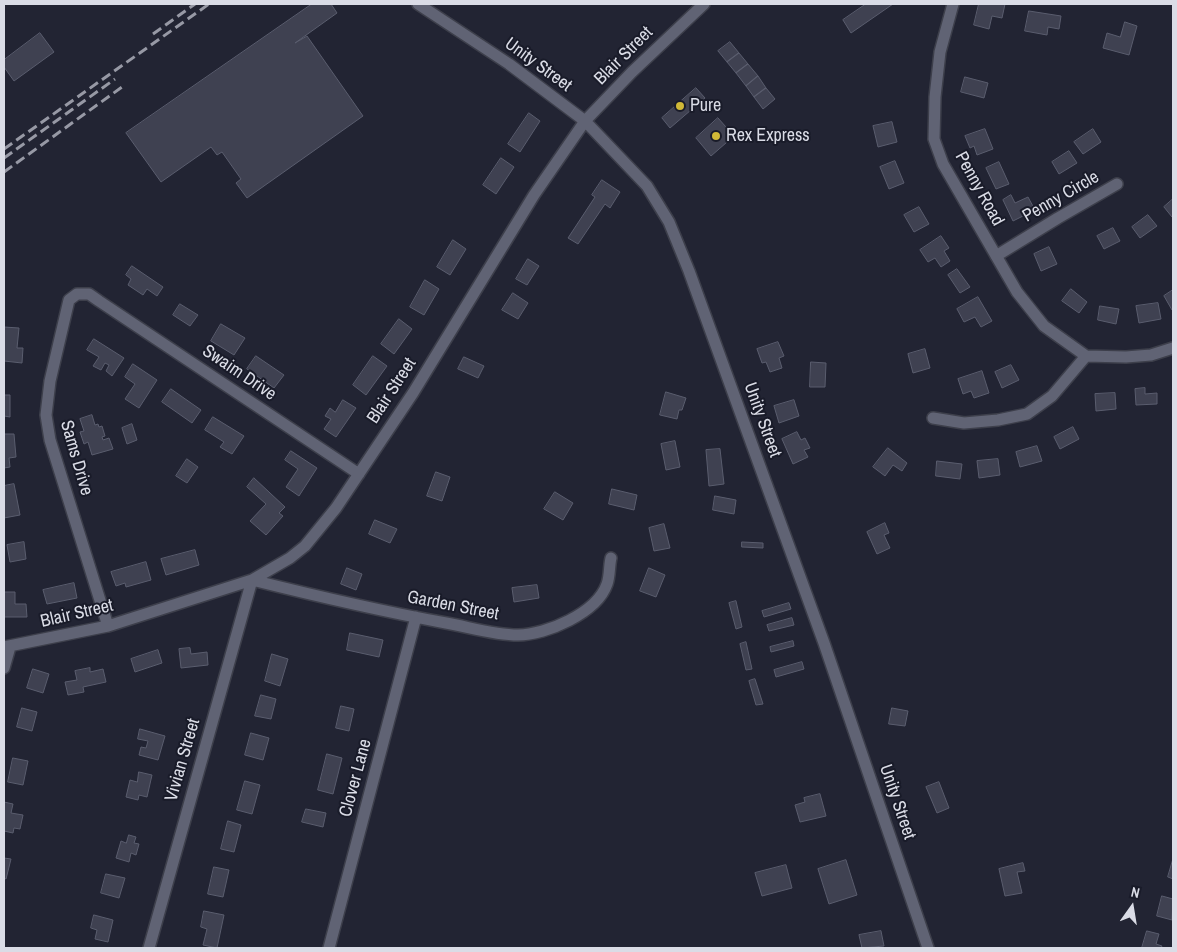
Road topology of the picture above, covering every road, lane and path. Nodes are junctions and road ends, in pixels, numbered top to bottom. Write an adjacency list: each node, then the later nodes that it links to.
1 (418, 4): 4 (street, Unity Street)
2 (704, 4): 4 (street, Blair Street)
3 (953, 4): 6 (street, Penny Road)
4 (585, 121): 11 (street, Blair Street); 20 (street, Unity Street)
5 (1117, 184): 6 (street, Penny Circle)
6 (996, 256): 9 (street, Penny Road)
7 (99, 301): 11 (street, Swaim Drive); 15 (street, Sams Drive)
8 (1173, 348): 9 (street)
9 (1086, 356): 10 (street)
10 (933, 418)
11 (359, 474): 13 (street, Blair Street)
12 (611, 558): 14 (street, Garden Street)
13 (252, 580): 14 (street, Garden Street); 15 (street, Blair Street); 18 (street, Vivian Street)
14 (416, 617): 19 (street, Clover Lane)
15 (108, 626): 16 (street, Blair Street)
16 (7, 647): 17 (street)
17 (4, 668)
18 (149, 948)
19 (329, 948)
20 (928, 948)

